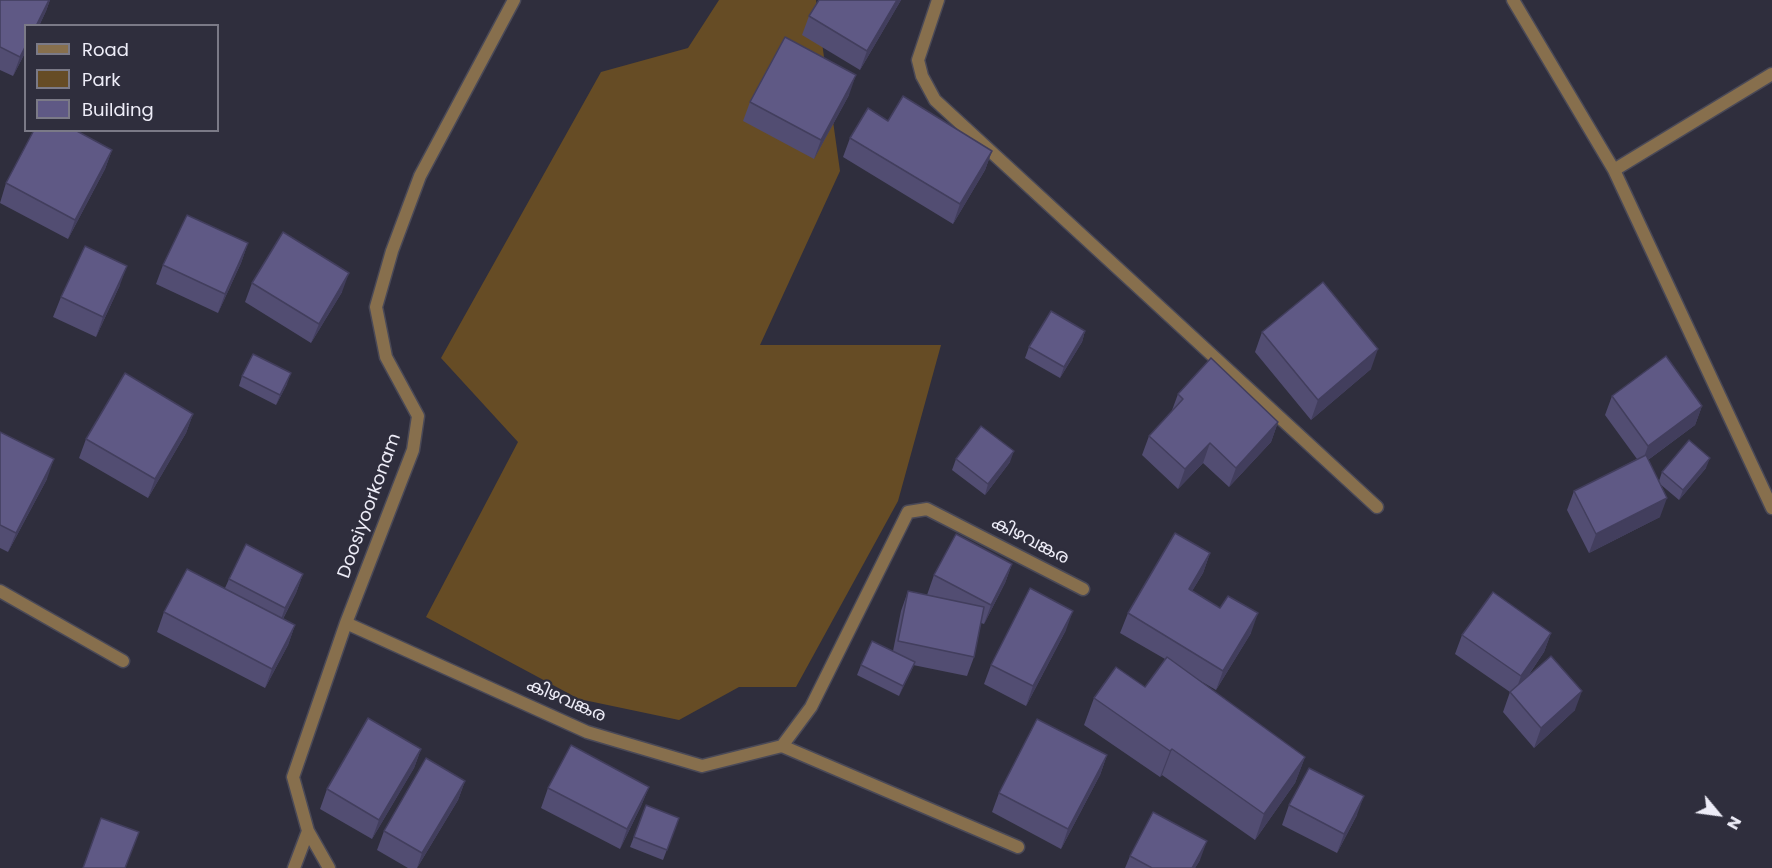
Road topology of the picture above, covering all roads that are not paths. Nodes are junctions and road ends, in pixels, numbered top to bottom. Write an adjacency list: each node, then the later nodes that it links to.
1 (514, 0): 10 (street, Doosiyoorkonam)
2 (938, 0): 6 (street)
3 (1513, 0): 5 (street)
4 (1772, 74): 5 (street)
5 (1614, 170): 7 (street)
6 (1377, 507)
7 (1772, 508)
8 (1083, 589): 12 (street, കിഴവങ്കര)
9 (0, 591): 11 (street)
10 (346, 622): 12 (street, കിഴവങ്കര); 13 (street, Doosiyoorkonam)
11 (123, 661)
12 (782, 746): 14 (street)
13 (309, 831): 15 (street); 16 (street, Doosiyoorkonam)
14 (1018, 847)
15 (294, 868)
16 (330, 868)

